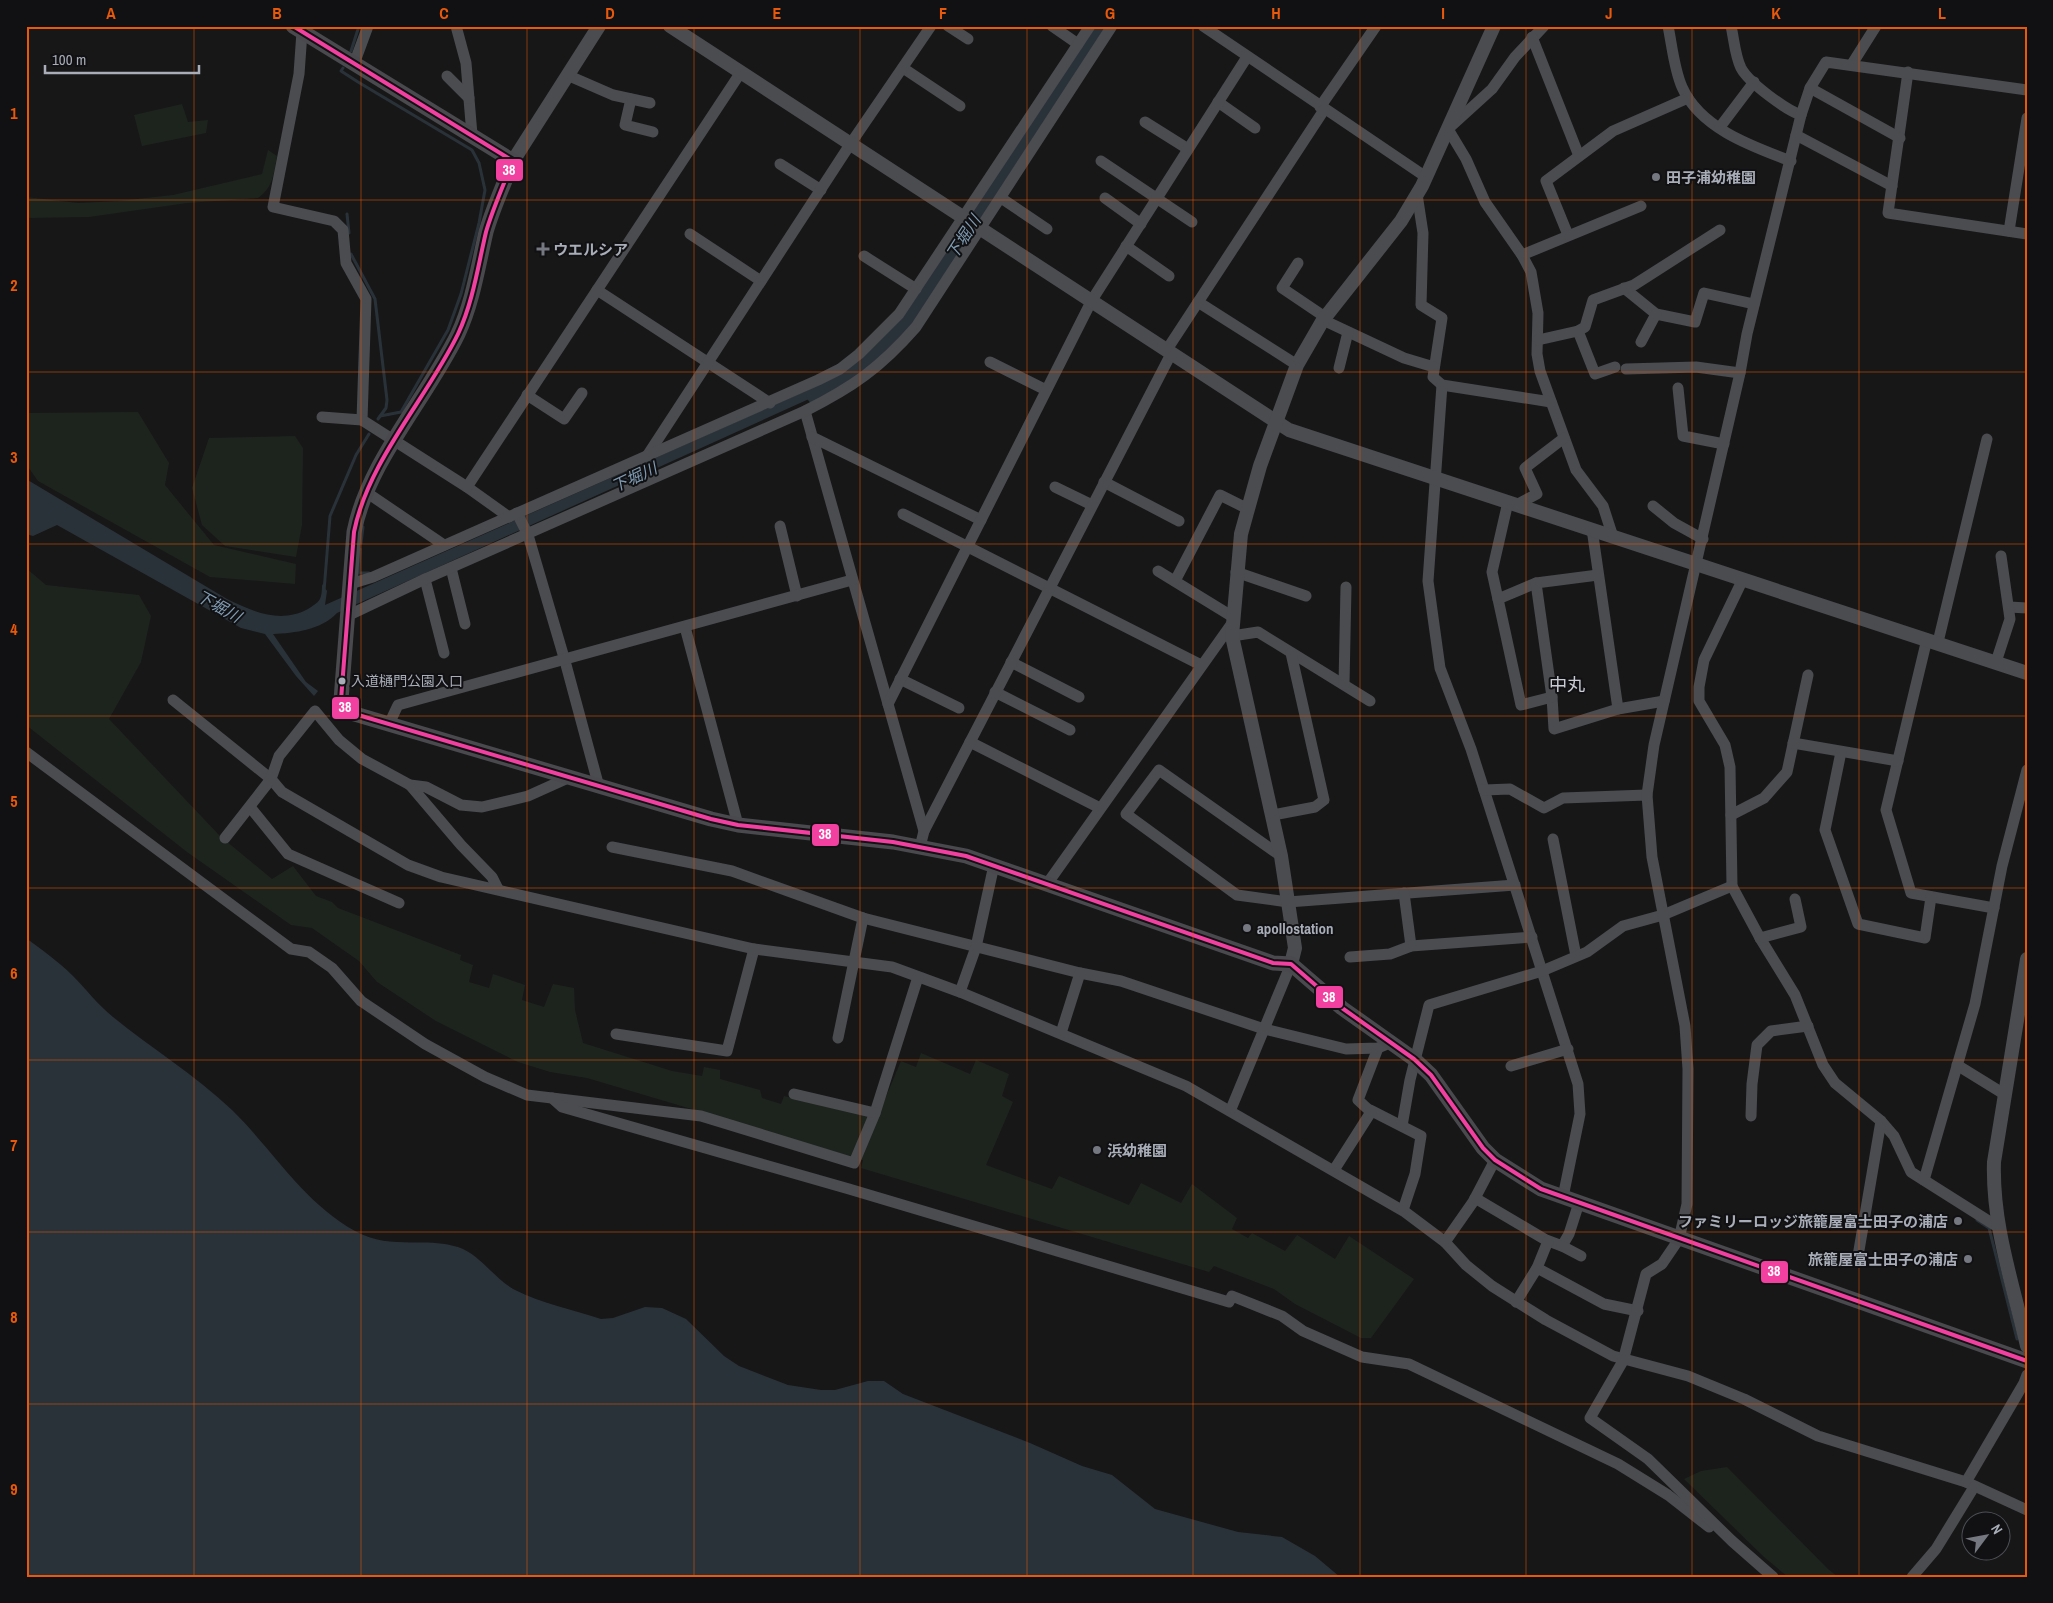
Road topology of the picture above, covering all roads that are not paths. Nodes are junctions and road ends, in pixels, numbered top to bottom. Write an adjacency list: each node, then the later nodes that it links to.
1 (368, 26): 22 (street)
2 (456, 26): 32 (street)
3 (599, 26): 27 (street)
4 (670, 26): 25 (street)
5 (931, 26): 24 (street)
6 (948, 26): 19 (street)
7 (1052, 26): 20 (street)
8 (1090, 26): 20 (street)
9 (1112, 26): 60 (street)
10 (1203, 26): 21 (street)
11 (1376, 26): 38 (street)
12 (1494, 26): 44 (street)
13 (1544, 26): 18 (street)
14 (1668, 26): 33 (street)
15 (1731, 26): 29 (street)
16 (1876, 26): 23 (street)
17 (298, 29): 22 (main road); 108 (street)
18 (1532, 37): 44 (street); 51 (street)
19 (968, 39)
20 (1078, 44): 64 (street)
21 (1247, 57): 35 (street); 38 (street)
22 (354, 64): 46 (main road)
23 (1852, 64): 26 (street); 30 (street)
24 (903, 68): 37 (street); 49 (street)
25 (741, 72): 49 (street); 82 (street)
26 (1908, 72): 31 (street); 48 (street)
27 (567, 75): 34 (street); 52 (street)
28 (448, 76): 32 (street)
29 (1754, 82): 39 (street); 42 (street)
30 (1810, 88): 39 (street); 48 (street)
31 (2027, 90)
32 (469, 98): 46 (street)
33 (1688, 98): 42 (street); 51 (street)
34 (631, 99): 36 (street); 45 (street)
35 (1218, 102): 43 (street); 50 (street)
36 (650, 103)
37 (960, 106)
38 (1322, 109): 56 (street); 84 (street)
39 (1802, 115): 47 (street)
40 (2027, 118): 70 (street)
41 (1145, 122): 50 (street)
42 (1720, 127): 54 (street)
43 (1255, 128)
44 (1448, 129): 56 (street); 75 (street)
45 (653, 132)
46 (472, 135): 52 (main road)
47 (1796, 135): 54 (street); 57 (street)
48 (1900, 138): 57 (street)
49 (851, 143): 58 (street); 64 (street)
50 (1188, 149): 62 (street)
51 (1579, 156): 73 (street)
52 (513, 161): 113 (main road)
53 (1101, 161): 62 (street)
54 (1791, 161): 85 (street)
55 (780, 164): 58 (street)
56 (1426, 177): 59 (street)
57 (1892, 186): 70 (street)
58 (821, 190): 79 (street)
59 (1417, 194): 87 (street); 97 (street)
60 (1001, 198): 67 (street); 68 (street)
61 (1105, 198): 66 (street)
62 (1157, 198): 65 (street); 66 (street)
63 (1641, 206): 73 (street)
64 (963, 217): 67 (street); 81 (street)
65 (1192, 222)
66 (1141, 224): 74 (street)
67 (981, 229): 83 (street); 106 (street)
68 (1047, 229)
69 (1720, 230): 80 (street)
70 (2009, 231): 72 (street)
71 (690, 234): 79 (street)
72 (2027, 234)
73 (1568, 235): 75 (street)
74 (1126, 246): 78 (street); 83 (street)
75 (1522, 255): 90 (street)
76 (864, 256): 81 (street)
77 (1298, 263): 87 (street)
78 (1169, 276)
79 (761, 281): 93 (street)
80 (1624, 288): 86 (street); 88 (street)
81 (916, 289): 105 (street)
82 (597, 290): 93 (street); 103 (street)
83 (1092, 300): 92 (street); 101 (street)
84 (1198, 302): 92 (street); 95 (street)
85 (1754, 304): 86 (street); 98 (street)
86 (1656, 314): 91 (street)
87 (1324, 318): 89 (street); 95 (street)
88 (1578, 331): 90 (street); 98 (street)
89 (1348, 332): 96 (street); 97 (street)
90 (1538, 340): 104 (street)
91 (1641, 342)
92 (1168, 352): 109 (street); 117 (street)
93 (708, 362): 105 (street); 115 (street)
94 (990, 362): 101 (street)
95 (1297, 365): 109 (street)
96 (1339, 368)
97 (1434, 368): 99 (street)
98 (1740, 373): 114 (street)
99 (1442, 385): 104 (street); 116 (street)
100 (1678, 388): 114 (street)
101 (1046, 390): 127 (street)
102 (582, 393): 103 (street)
103 (527, 395): 118 (street)
104 (1551, 402): 111 (street)
105 (770, 403): 115 (street)
106 (805, 411): 110 (street); 131 (street)
107 (322, 418): 108 (street)
108 (362, 420): 113 (street)
109 (1277, 423): 116 (street); 124 (street)
110 (812, 437): 127 (street); 144 (street)
111 (1564, 438): 121 (street); 132 (street)
112 (1987, 439): 160 (street)
113 (395, 440): 118 (street); 120 (main road)
114 (1724, 444): 133 (street)
115 (646, 457): 126 (street)
116 (1436, 478): 121 (street); 192 (street)
117 (1104, 482): 122 (street); 128 (street)
118 (467, 487): 126 (street)
119 (1055, 487): 122 (street)
120 (366, 492): 134 (street); 147 (main road)
121 (1512, 503): 130 (street); 152 (street)
122 (1092, 506): 149 (street)
123 (1653, 506): 133 (street)
124 (1246, 508): 140 (street); 145 (street)
125 (903, 514): 135 (street)
126 (513, 515): 131 (street); 134 (street)
127 (981, 520): 135 (street)
128 (1179, 521)
129 (780, 526): 150 (street)
130 (1592, 530): 132 (street); 141 (street)
131 (528, 535): 138 (street); 163 (street)
132 (1613, 537): 137 (street)
133 (1703, 539): 137 (street)
134 (444, 545): 147 (street)
135 (968, 545): 149 (street); 169 (street)
136 (2001, 556): 153 (street)
137 (1697, 564): 143 (street); 176 (street)
138 (450, 568): 142 (street); 157 (street)
139 (1158, 571): 145 (street)
140 (1236, 572): 151 (street); 156 (street)
141 (1598, 575): 146 (street); 179 (street)
142 (425, 579): 155 (street); 161 (street)
143 (1743, 579): 160 (street); 197 (street)
144 (852, 580): 150 (street); 177 (street)
145 (1175, 581): 156 (street)
146 (1536, 583): 152 (street); 173 (street)
147 (350, 587): 155 (main road)
148 (1346, 587): 170 (street)
149 (1049, 588): 164 (street); 166 (street)
150 (797, 596): 158 (street)
151 (1306, 596)
152 (1498, 598): 173 (street)
153 (2009, 607): 154 (street); 165 (street)
154 (2027, 608)
155 (348, 614): 180 (main road)
156 (1233, 619): 159 (street); 166 (street)
157 (465, 624)
158 (685, 628): 163 (street); 198 (street)
159 (1232, 636): 162 (street); 196 (street)
160 (1932, 641): 165 (street); 186 (street)
161 (444, 653)
162 (1291, 653): 170 (street); 196 (street)
163 (565, 661): 180 (street); 191 (street)
164 (1011, 662): 171 (street); 172 (street)
165 (1996, 662): 167 (street)
166 (1201, 665): 195 (street)
167 (2027, 673)
168 (1808, 675): 183 (street)
169 (900, 679): 177 (street); 178 (street)
170 (1344, 684): 175 (street)
171 (996, 692): 181 (street); 182 (street)
172 (1079, 697)
173 (1552, 698): 179 (street)
174 (173, 700): 189 (street)
175 (1370, 701)
176 (1664, 701): 179 (street); 193 (street)
177 (888, 704): 199 (street)
178 (959, 708)
179 (1618, 709)
180 (389, 724): 188 (main road)
181 (1070, 730)
182 (970, 742): 195 (street); 199 (street)
183 (1793, 743): 185 (street); 197 (street)
184 (26, 752): 244 (street)
185 (1841, 752): 186 (street); 211 (street)
186 (1898, 761): 211 (street)
187 (2027, 770): 215 (street)
188 (568, 778): 190 (street); 191 (main road)
189 (271, 779): 190 (street); 194 (street); 209 (street)
190 (410, 785): 209 (street)
191 (599, 787): 198 (main road)
192 (1484, 790): 193 (street); 207 (street)
193 (1647, 795): 216 (street)
194 (250, 807): 200 (street); 214 (street)
195 (1100, 808): 206 (street)
196 (1273, 815): 204 (street)
197 (1730, 815): 208 (street)
198 (738, 825): 203 (main road)
199 (924, 831): 203 (street)
200 (225, 838)
201 (1553, 839): 224 (street)
202 (612, 847): 217 (street)
203 (920, 847): 205 (main road)
204 (1281, 856): 213 (street); 213 (street)
205 (994, 865): 206 (main road); 221 (street)
206 (1047, 884): 227 (main road)
207 (1515, 885): 210 (street); 218 (street)
208 (1732, 886): 216 (street); 219 (street)
209 (498, 889): 222 (street)
210 (1404, 893): 213 (street); 220 (street)
211 (1931, 897): 215 (street)
212 (1795, 899): 219 (street)
213 (1288, 902): 227 (street)
214 (399, 903)
215 (1994, 908): 240 (street)
216 (1663, 915): 224 (street); 259 (street)
217 (863, 918): 221 (street); 226 (street)
218 (1532, 937): 220 (street); 228 (street)
219 (1760, 938): 232 (street)
220 (1411, 946): 223 (street)
221 (976, 947): 229 (street); 231 (street)
222 (754, 948): 226 (street); 235 (street)
223 (1350, 956)
224 (1576, 956): 228 (street)
225 (2027, 959): 243 (street)
226 (854, 962): 230 (street); 236 (street)
227 (1291, 964): 233 (street); 237 (main road)
228 (1542, 971): 238 (street); 239 (street)
229 (1080, 973): 233 (street); 234 (street)
230 (918, 977): 231 (street); 247 (street)
231 (960, 992): 234 (street)
232 (1808, 1026): 248 (street); 249 (street)
233 (1264, 1029): 237 (street); 245 (street)
234 (1061, 1033): 245 (street)
235 (616, 1034)
236 (838, 1038)
237 (1384, 1045): 239 (main road); 246 (street)
238 (1568, 1049): 241 (street); 254 (street)
239 (1416, 1061): 250 (street); 251 (main road)
240 (1958, 1065): 243 (street); 253 (street)
241 (1511, 1066)
242 (794, 1094): 247 (street)
243 (2004, 1094): 258 (street)
244 (552, 1098): 247 (street); 275 (street)
245 (1231, 1109): 252 (street)
246 (1370, 1110): 250 (street); 252 (street)
247 (875, 1113)
248 (1751, 1116)
249 (1881, 1122): 253 (street); 264 (street)
250 (1402, 1126): 257 (street)
251 (1495, 1160): 254 (main road); 255 (street)
252 (1334, 1170): 257 (street)
253 (1924, 1180): 258 (street)
254 (1563, 1197): 259 (main road)
255 (1475, 1198): 260 (street); 261 (street)
256 (1577, 1209): 262 (street)
257 (1402, 1210): 261 (street)
258 (1998, 1227): 268 (street)
259 (1679, 1239): 267 (street); 271 (main road)
260 (1548, 1241): 262 (street); 265 (street)
261 (1445, 1242): 266 (street)
262 (1562, 1246): 263 (street)
263 (1581, 1256)
264 (1858, 1256)
265 (1537, 1268): 266 (street); 267 (street)
266 (1516, 1302): 270 (street)
267 (1638, 1311): 270 (street)
268 (2024, 1323): 269 (street)
269 (2027, 1346)
270 (1623, 1360): 273 (street); 275 (street)
271 (2027, 1361)
272 (2027, 1374): 273 (street)
273 (1970, 1484): 274 (street); 277 (street)
274 (2027, 1510)
275 (1732, 1541): 276 (street)
276 (1773, 1577)
277 (1912, 1577)

